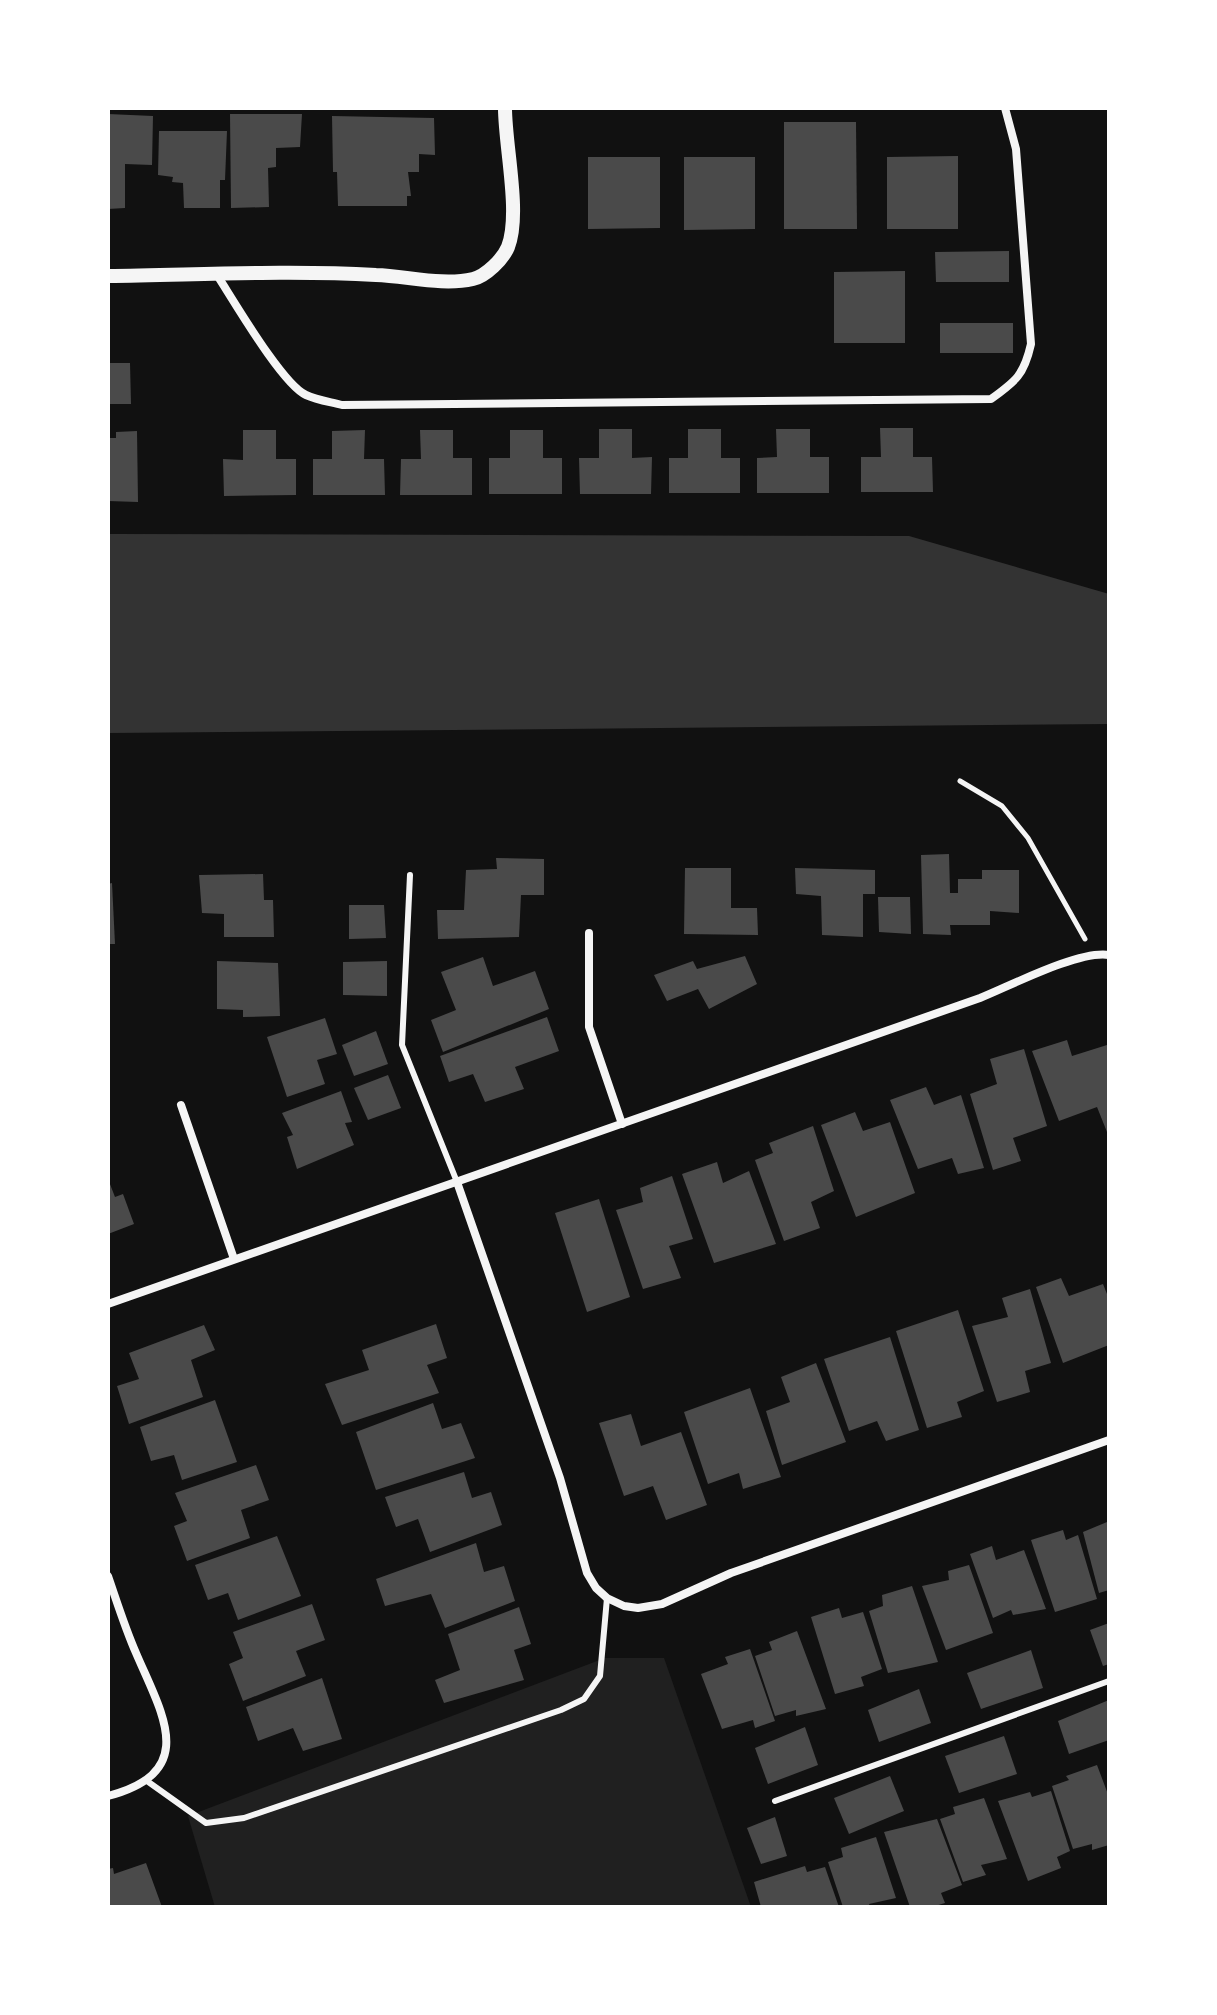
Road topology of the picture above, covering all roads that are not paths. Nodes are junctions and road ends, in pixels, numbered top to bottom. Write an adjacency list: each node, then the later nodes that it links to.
1 (505, 108): 3 (street)
2 (1005, 108): 3 (street)
3 (217, 275): 4 (street)
4 (108, 276)
5 (410, 875): 10 (lane)
6 (589, 933): 9 (street)
7 (1109, 955): 9 (street)
8 (181, 1105): 11 (street)
9 (622, 1124): 10 (street)
10 (457, 1182): 11 (street); 15 (street)
11 (234, 1259): 12 (street)
12 (108, 1304)
13 (1109, 1440): 15 (street)
14 (108, 1576): 17 (street)
15 (607, 1598): 17 (lane)
16 (1109, 1681): 19 (lane)
17 (147, 1781): 18 (street)
18 (108, 1796)
19 (775, 1801)

